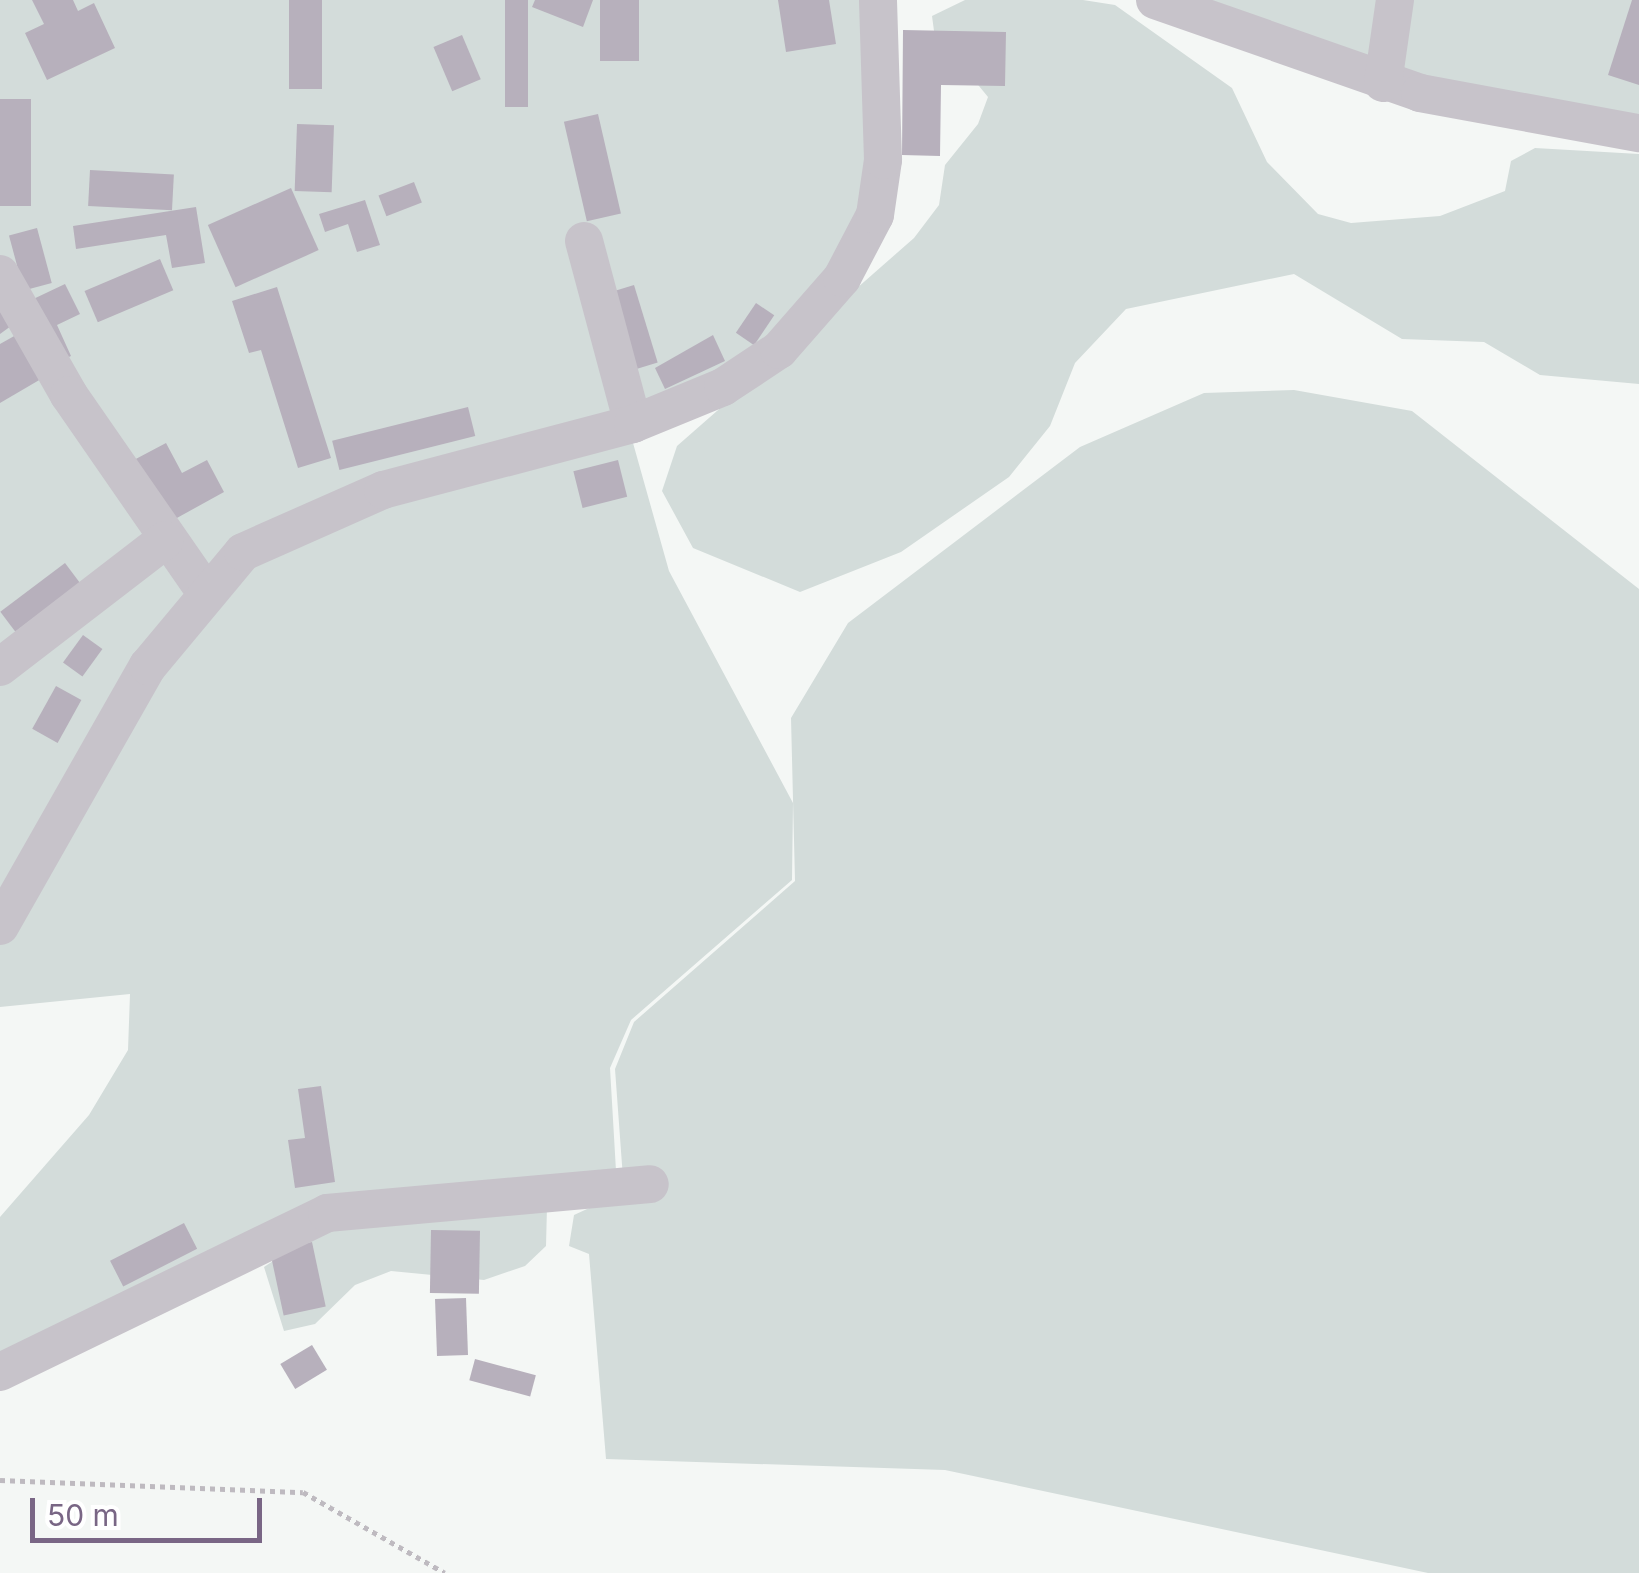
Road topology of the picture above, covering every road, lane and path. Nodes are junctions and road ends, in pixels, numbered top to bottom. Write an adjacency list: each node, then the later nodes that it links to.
1 (878, 0): 8 (street)
2 (1155, 0): 4 (street)
3 (1395, 0): 4 (street)
4 (1384, 83): 5 (street)
5 (1639, 133)
6 (584, 240): 8 (street)
7 (0, 274): 9 (street)
8 (634, 424): 10 (street)
9 (165, 540): 10 (street); 11 (street)
10 (206, 593): 12 (street)
11 (0, 667)
12 (0, 926)
13 (650, 1184): 14 (street)
14 (0, 1372)
15 (0, 1480): 16 (path)
16 (444, 1573)

